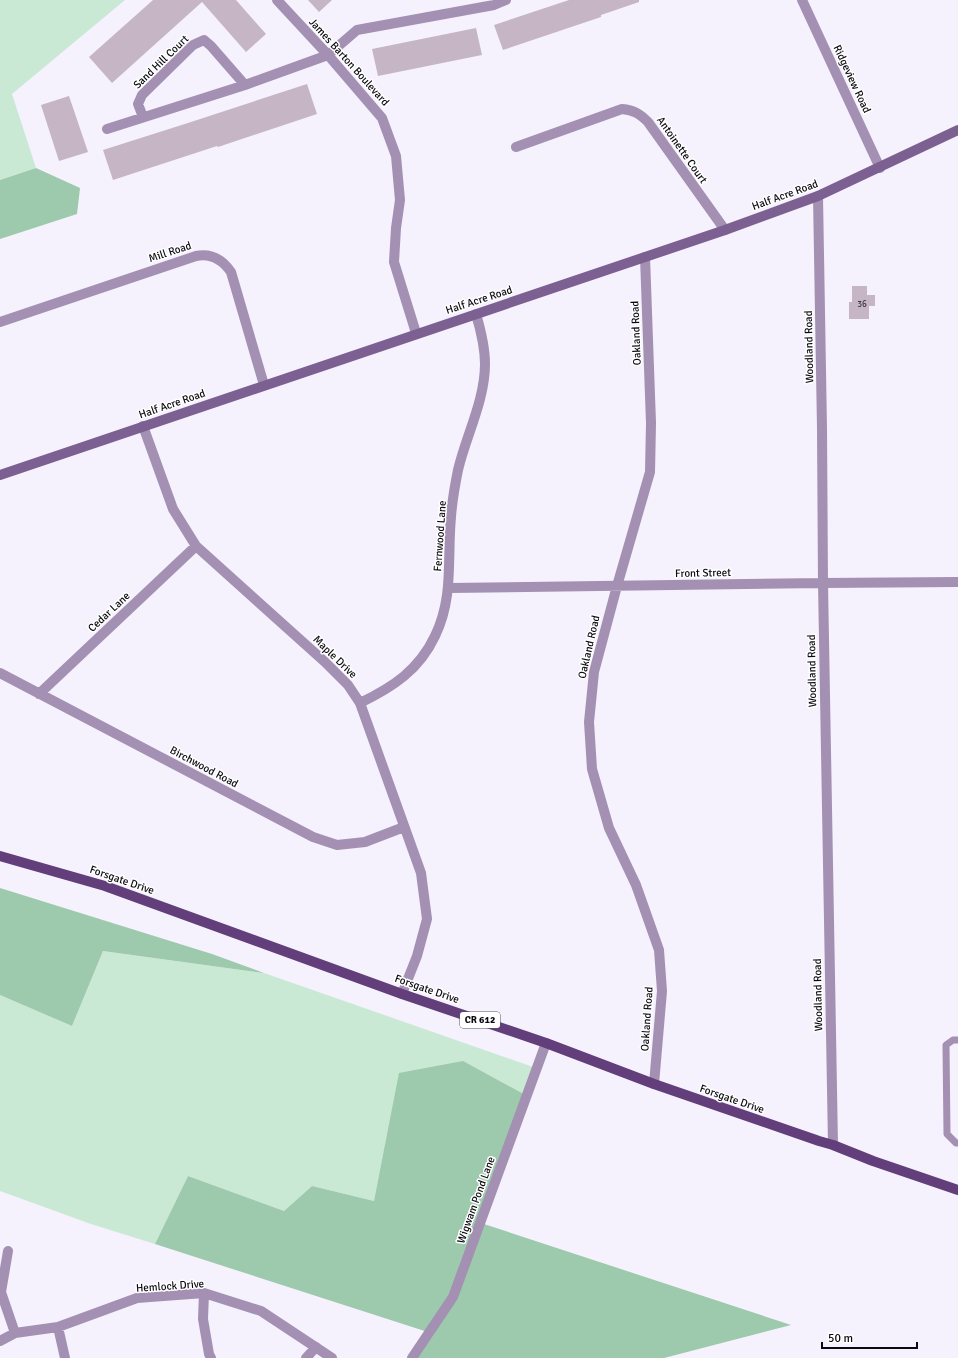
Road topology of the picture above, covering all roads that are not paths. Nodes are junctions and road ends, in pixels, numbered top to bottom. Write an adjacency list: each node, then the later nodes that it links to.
1 (276, 0): 5 (street, James Barton Boulevard)
2 (506, 0): 4 (street)
3 (802, 0): 11 (street, Ridgeview Road)
4 (493, 2): 5 (street)
5 (328, 55): 6 (street); 17 (street, James Barton Boulevard)
6 (246, 85): 7 (street); 7 (street, Sand Hill Court)
7 (143, 118): 8 (street)
8 (107, 129)
9 (958, 130): 11 (street, Half Acre Road)
10 (516, 147): 13 (street, Antoinette Court)
11 (880, 168): 12 (street, Half Acre Road)
12 (818, 196): 13 (street, Half Acre Road); 23 (street, Woodland Road)
13 (724, 230): 14 (street, Half Acre Road)
14 (645, 257): 15 (street, Half Acre Road); 24 (street, Oakland Road)
15 (476, 314): 17 (street, Half Acre Road); 25 (street, Fernwood Lane)
16 (0, 322): 18 (street, Mill Road)
17 (416, 333): 18 (street, Half Acre Road)
18 (264, 385): 19 (street, Half Acre Road)
19 (143, 426): 20 (street, Half Acre Road); 21 (street, Maple Drive)
20 (0, 475)
21 (196, 546): 27 (street, Cedar Lane); 28 (street, Maple Drive)
22 (958, 582): 23 (street, Front Street)
23 (822, 583): 24 (street, Front Street); 36 (street, Woodland Road)
24 (617, 586): 25 (street, Front Street); 34 (street, Oakland Road)
25 (448, 588): 28 (street, Fernwood Lane)
26 (0, 673): 27 (street, Birchwood Road)
27 (39, 694): 29 (street, Birchwood Road)
28 (360, 703): 29 (street, Maple Drive)
29 (404, 827): 31 (street, Maple Drive)
30 (0, 856): 31 (main road, Forsgate Drive / CR 612)
31 (402, 994): 33 (main road, Forsgate Drive / CR 612)
32 (958, 1040): 35 (lane)
33 (546, 1043): 34 (main road, Forsgate Drive / CR 612); 48 (street, Wigwam Pond Lane)
34 (654, 1084): 36 (main road, Forsgate Drive / CR 612)
35 (958, 1143)
36 (833, 1145): 37 (main road, Forsgate Drive / CR 612)
37 (958, 1190)
38 (8, 1251): 41 (street)
39 (204, 1293): 40 (street, Hemlock Drive); 43 (street, Hemlock Drive); 45 (street)
40 (58, 1327): 41 (street, Hemlock Drive); 44 (street)
41 (15, 1333): 42 (street, Hemlock Drive)
42 (0, 1341)
43 (316, 1347): 46 (street); 47 (street, Hemlock Drive)
44 (65, 1358)
45 (210, 1358)
46 (306, 1358)
47 (332, 1358)
48 (412, 1358)

